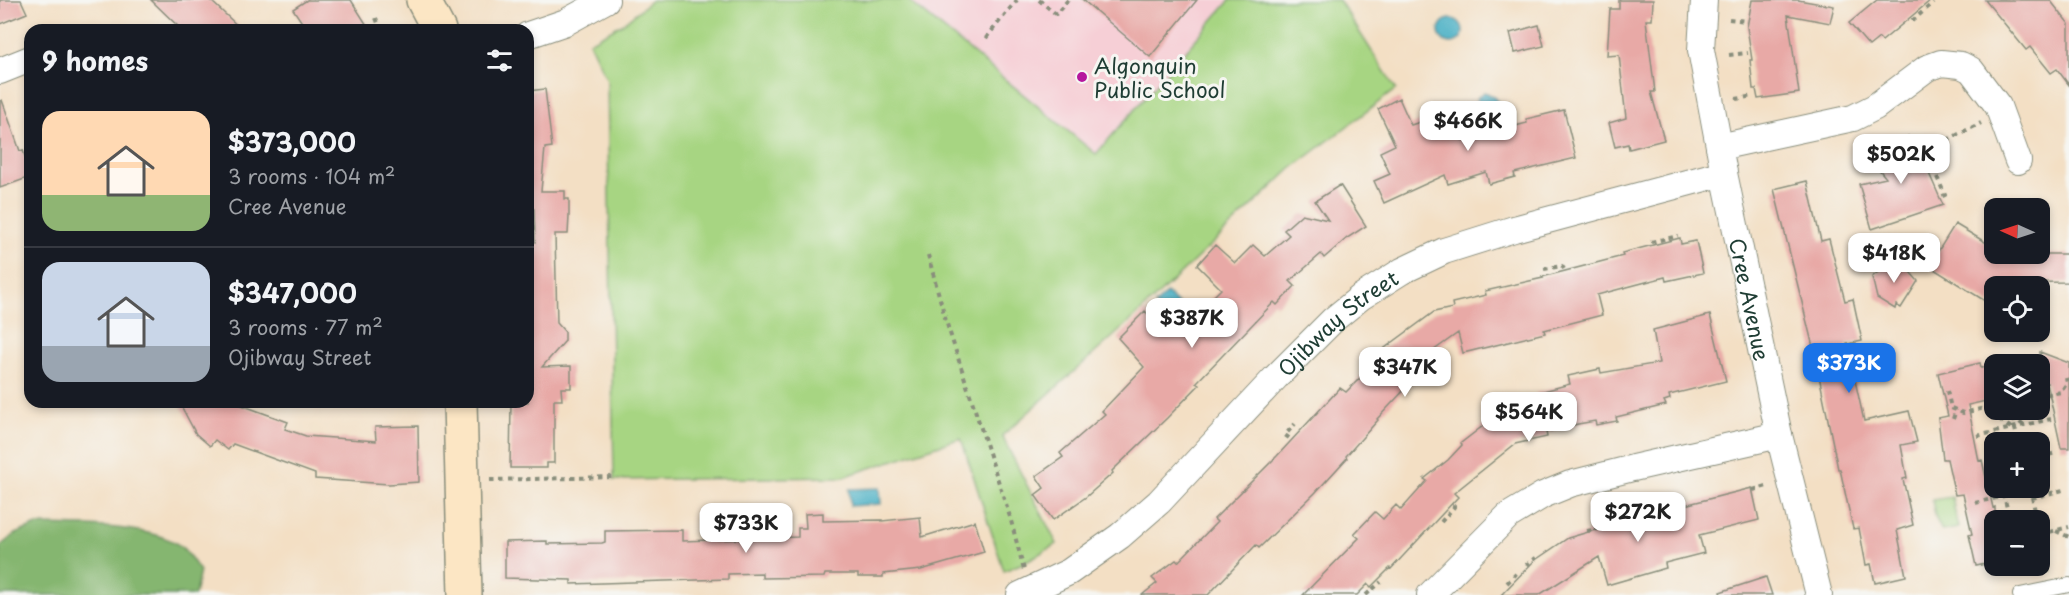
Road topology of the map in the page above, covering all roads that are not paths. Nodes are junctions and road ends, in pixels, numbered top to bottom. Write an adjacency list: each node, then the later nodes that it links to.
1 (423, 0): 4 (main road)
2 (606, 0): 5 (street)
3 (1704, 0): 8 (street, Cree Avenue)
4 (435, 24)
5 (534, 33)
6 (24, 61): 7 (street)
7 (0, 71)
8 (1719, 147): 9 (street); 10 (street, Cree Avenue)
9 (2018, 160)
10 (1724, 173): 12 (street, Cree Avenue); 15 (street, Ojibway Street)
11 (460, 408): 16 (main road)
12 (1779, 435): 17 (street); 18 (street, Cree Avenue)
13 (2069, 585): 14 (lane)
14 (2054, 592): 19 (lane)
15 (1025, 593)
16 (465, 595)
17 (1430, 595)
18 (1819, 595)
19 (2020, 595)

